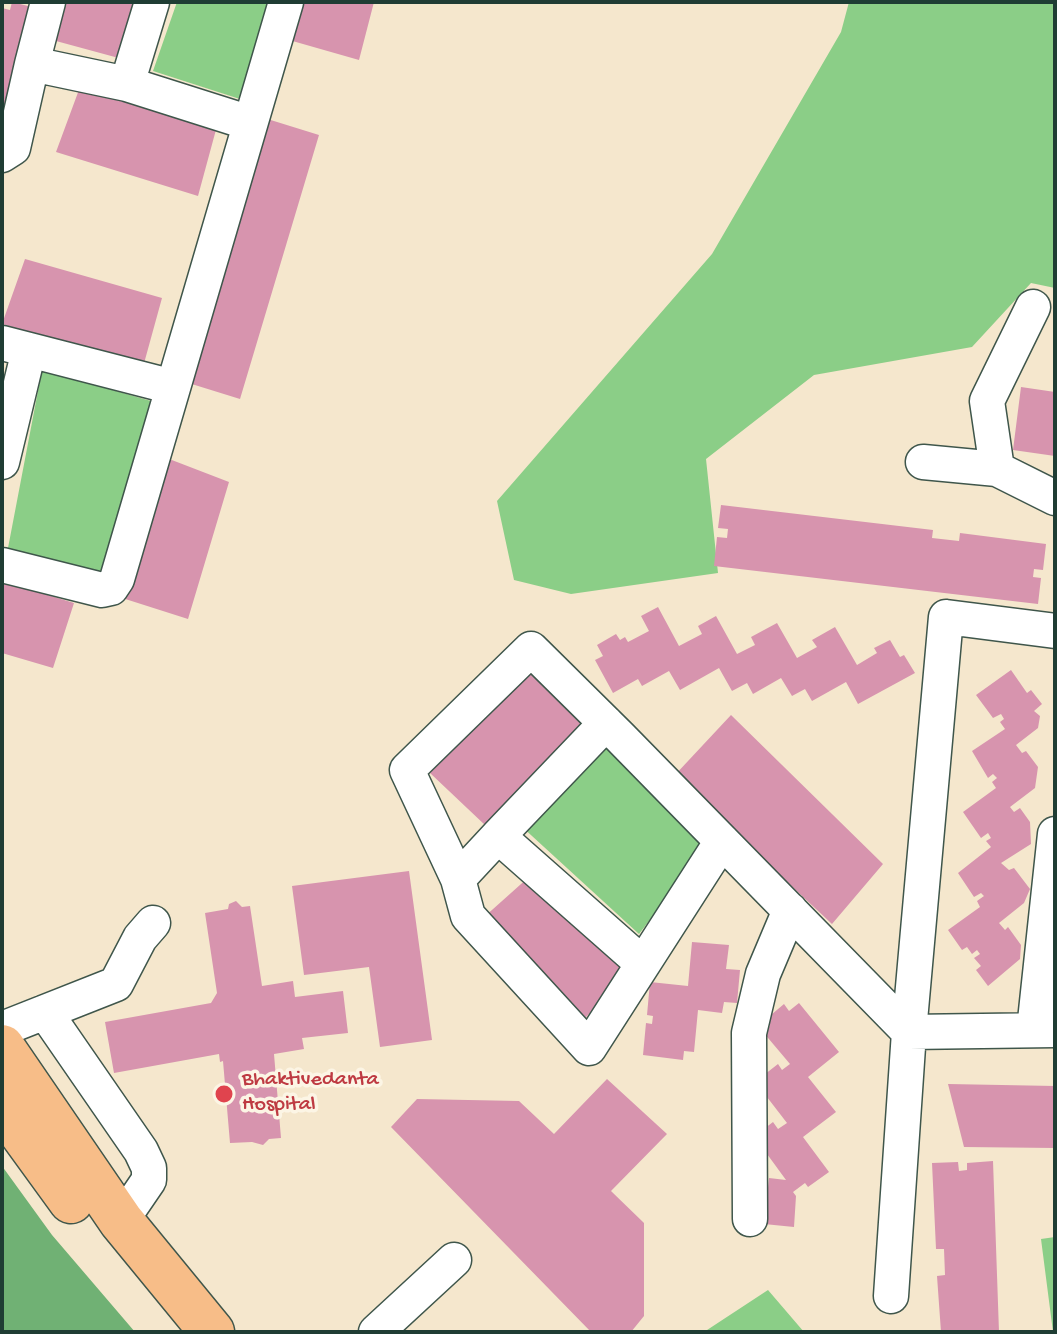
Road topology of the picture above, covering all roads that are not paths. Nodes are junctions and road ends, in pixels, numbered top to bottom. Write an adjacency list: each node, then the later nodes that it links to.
1 (48, 2): 4 (street)
2 (152, 2): 5 (street)
3 (286, 2): 6 (street)
4 (32, 64): 5 (street); 7 (street)
5 (127, 84): 6 (street)
6 (250, 123): 10 (street)
7 (2, 155)
8 (1033, 307): 13 (street)
9 (15, 347): 10 (street); 11 (street)
10 (173, 387): 15 (street)
11 (2, 462)
12 (923, 462): 13 (street)
13 (997, 469): 14 (street)
14 (1055, 498)
15 (2, 565)
16 (1055, 631): 28 (street)
17 (606, 723): 19 (street); 20 (street); 21 (street)
18 (1055, 834): 26 (street)
19 (498, 836): 21 (street); 24 (street)
20 (722, 841): 22 (street); 24 (street)
21 (458, 879): 24 (street)
22 (790, 910): 28 (street); 31 (street)
23 (153, 923): 25 (street)
24 (643, 964)
25 (45, 1012): 27 (street); 32 (street)
26 (1042, 1021): 28 (street)
27 (2, 1029)
28 (909, 1032): 34 (street)
29 (2, 1047): 32 (main road)
30 (2, 1106): 35 (main road)
31 (750, 1219)
32 (121, 1221): 36 (main road)
33 (454, 1260): 37 (street)
34 (891, 1296)
35 (174, 1332)
36 (212, 1332)
37 (376, 1332)

